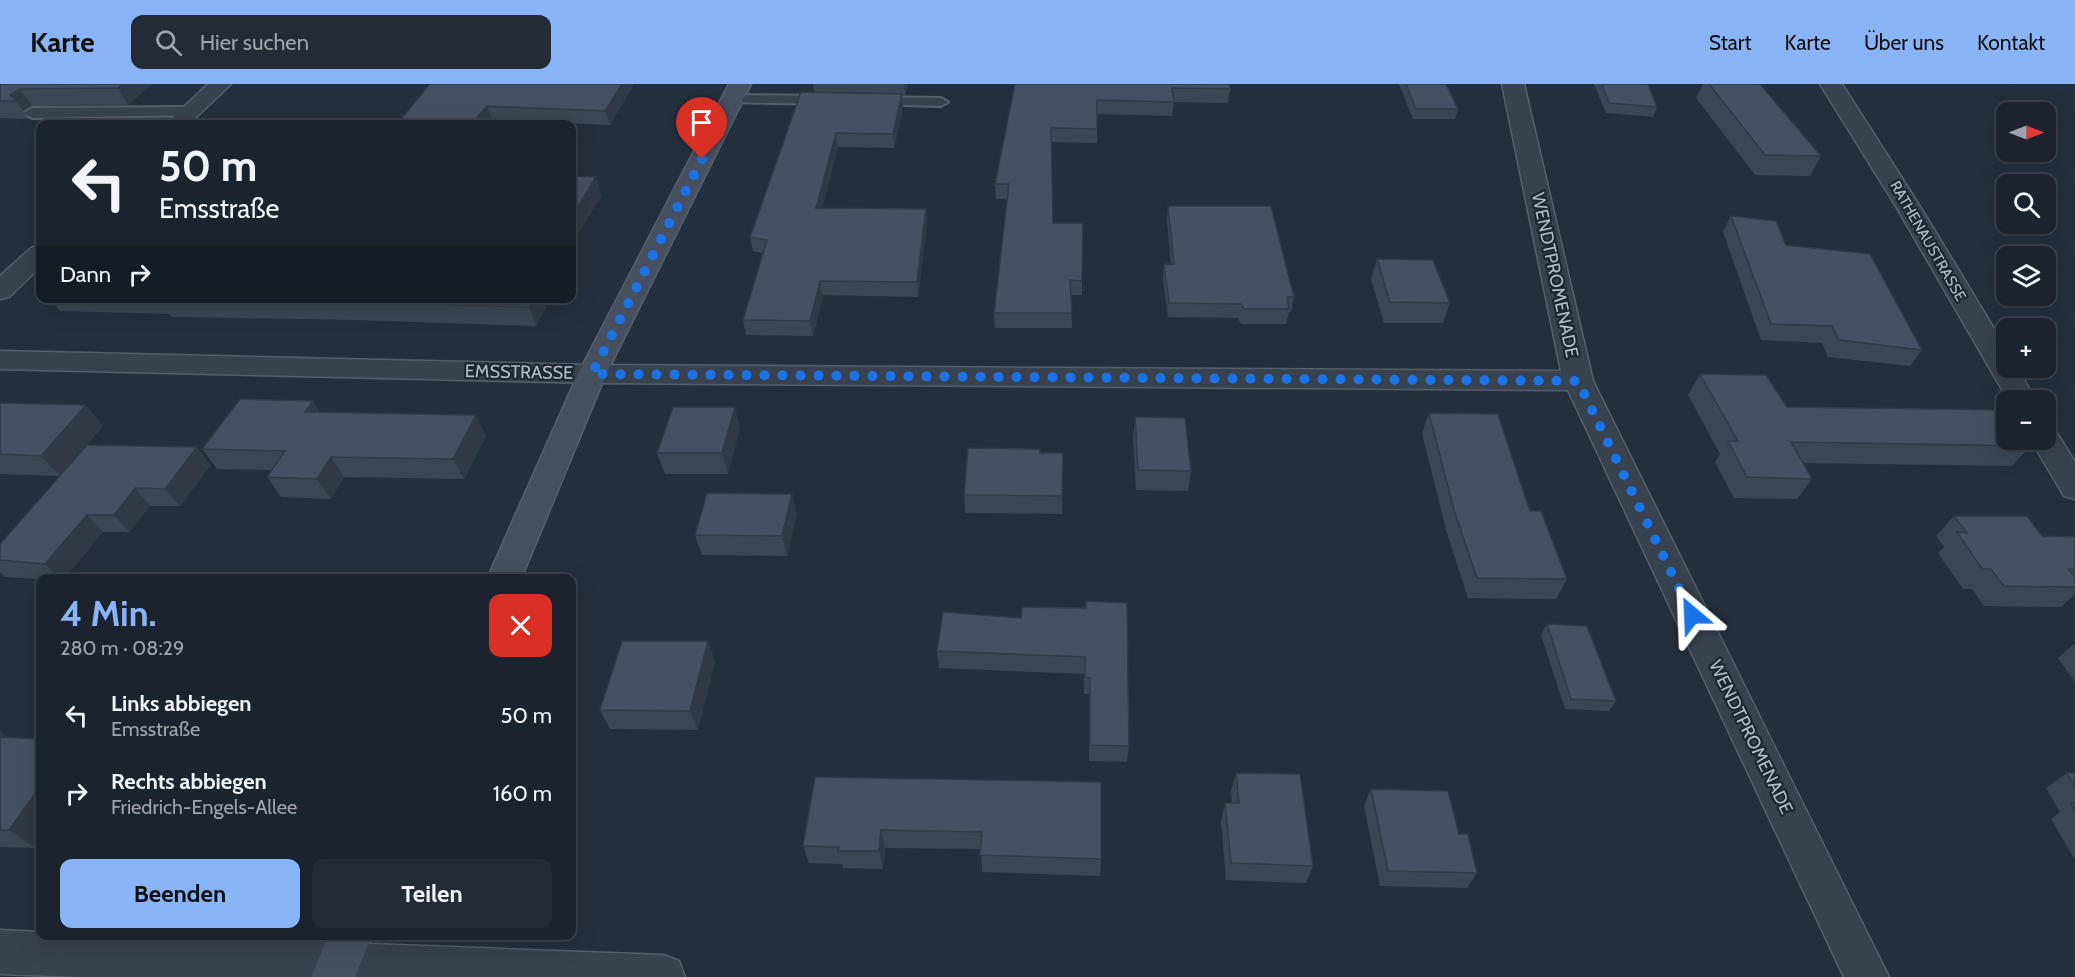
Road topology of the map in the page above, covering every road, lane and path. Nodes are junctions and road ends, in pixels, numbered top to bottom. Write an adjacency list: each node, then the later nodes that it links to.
1 (220, 84): 7 (street)
2 (1513, 84): 12 (street, WENDTPROMENADE)
3 (1831, 84): 13 (street, RATHENAUSTRASSE)
4 (736, 91): 5 (lane); 11 (street)
5 (940, 102)
6 (32, 113): 7 (lane)
7 (184, 118)
8 (36, 257): 9 (street)
9 (0, 291)
10 (0, 360): 11 (street, EMSSTRASSE)
11 (592, 374): 12 (street, EMSSTRASSE); 16 (street)
12 (1578, 381): 20 (street, WENDTPROMENADE)
13 (2016, 390)
14 (2052, 450): 15 (street)
15 (2075, 488)
16 (506, 574)
17 (0, 952): 18 (street)
18 (340, 959): 19 (street)
19 (663, 977)
20 (1867, 977)

